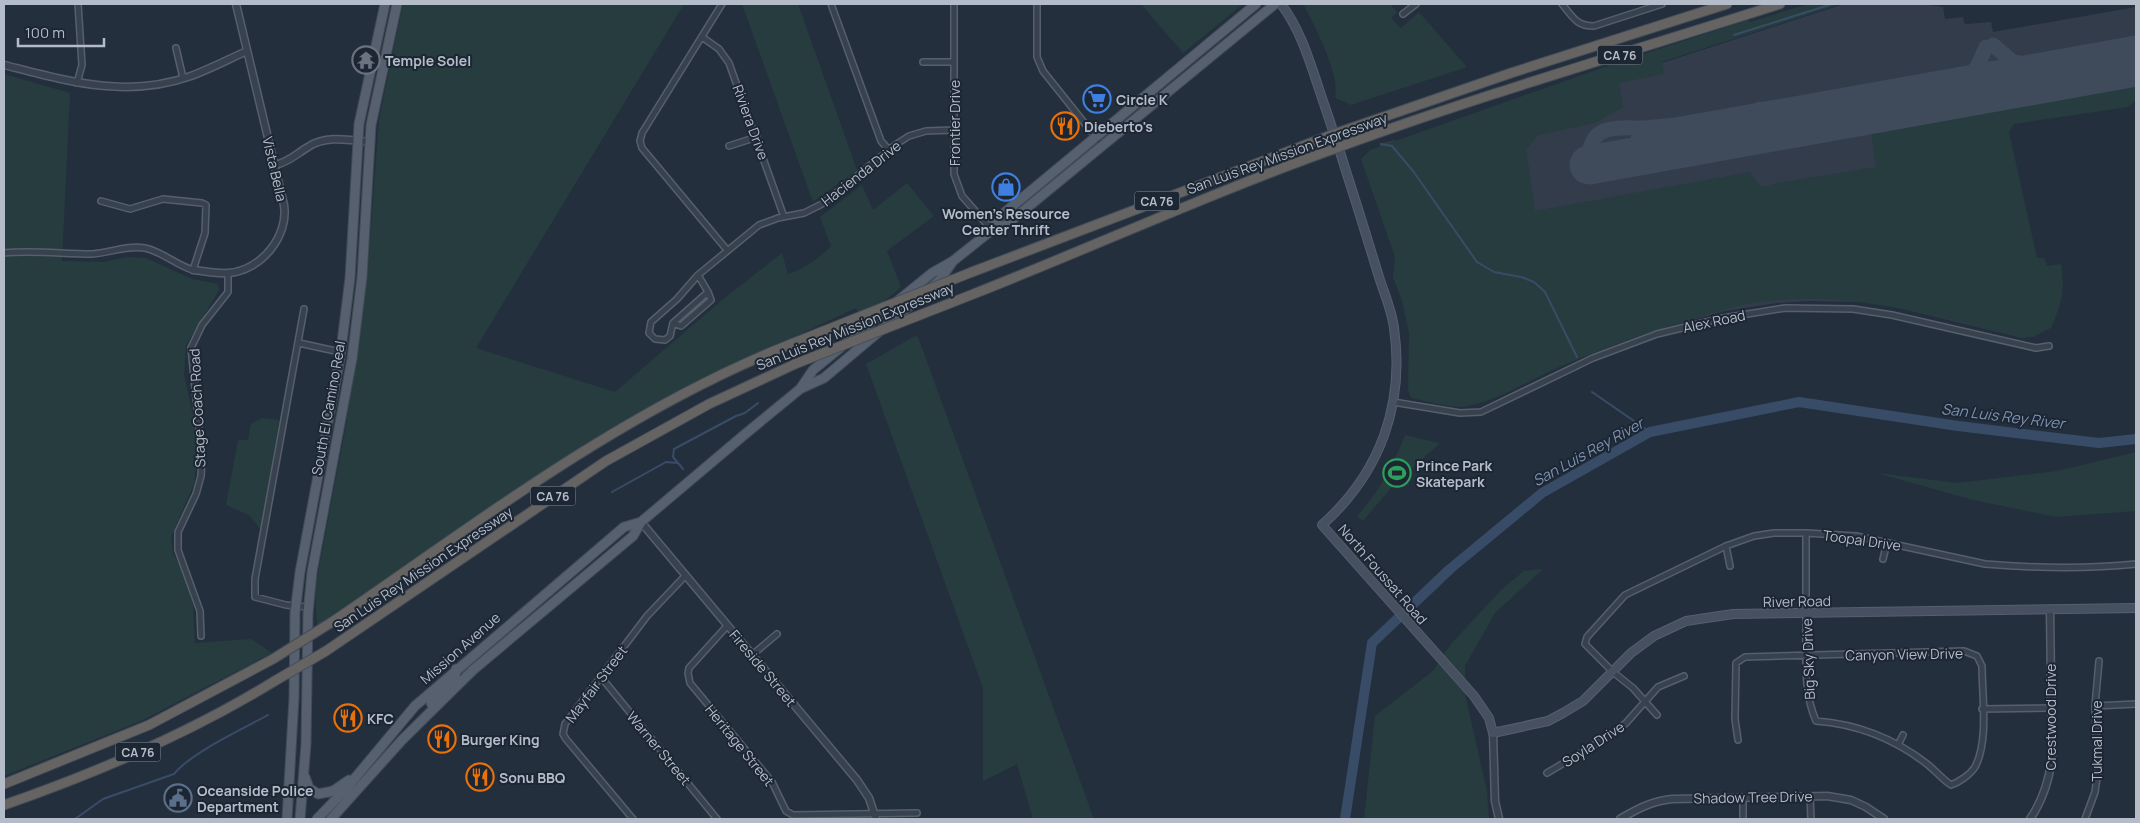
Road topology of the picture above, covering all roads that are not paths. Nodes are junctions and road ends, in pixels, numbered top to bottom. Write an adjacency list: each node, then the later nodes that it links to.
1 (78, 4): 25 (street)
2 (236, 4): 20 (street, Vista Bella)
3 (385, 4): 30 (main road, South El Camino Real)
4 (397, 4): 31 (main road, South El Camino Real)
5 (722, 4): 18 (street)
6 (830, 4): 35 (street)
7 (954, 4): 22 (street, Frontier Drive)
8 (1038, 4): 29 (street)
9 (1256, 4): 29 (main road, Mission Avenue)
10 (1275, 4): 32 (main road, Mission Avenue)
11 (1281, 4): 27 (main road, North Foussat Road)
12 (1416, 4): 17 (street)
13 (1562, 4): 14 (street)
14 (1662, 4)
15 (1727, 4): 27 (highway, San Luis Rey Mission Expressway / CA 76)
16 (1780, 4): 34 (highway, San Luis Rey Mission Expressway / CA 76)
17 (1403, 14)
18 (702, 37): 28 (street, Riviera Drive); 40 (street)
19 (176, 48): 24 (street)
20 (247, 51): 24 (street); 36 (street, Vista Bella)
21 (923, 62): 22 (street)
22 (954, 62): 26 (street, Frontier Drive)
23 (4, 65): 25 (street)
24 (183, 78): 25 (street)
25 (77, 83)
26 (954, 130): 35 (street, Hacienda Drive); 39 (street, Frontier Drive)
27 (1334, 134): 34 (main road, North Foussat Road); 95 (highway, San Luis Rey Mission Expressway / CA 76, bridge)
28 (757, 137): 33 (street); 38 (street, Riviera Drive)
29 (1096, 137): 32 (street); 39 (main road, Mission Avenue)
30 (357, 141): 31 (street); 36 (street); 48 (main road, South El Camino Real)
31 (369, 142): 59 (main road, South El Camino Real)
32 (1102, 145): 39 (main road, Mission Avenue)
33 (729, 146)
34 (1339, 147): 49 (main road, North Foussat Road); 99 (highway, San Luis Rey Mission Expressway / CA 76, bridge)
35 (889, 150): 38 (street, Hacienda Drive)
36 (275, 165): 43 (street, Vista Bella)
37 (101, 201): 42 (street)
38 (784, 217): 40 (street, Hacienda Drive)
39 (992, 230): 50 (main road, Mission Avenue)
40 (727, 250): 44 (street, Hacienda Drive)
41 (4, 253): 42 (street, Vista Bella)
42 (193, 270): 43 (street, Vista Bella)
43 (228, 273): 68 (street, Stage Coach Road)
44 (698, 275): 44 (street, Hacienda Drive)
45 (304, 309): 46 (street)
46 (298, 343): 48 (street); 58 (street)
47 (2049, 346): 49 (street, Alex Road)
48 (340, 352): 58 (main road, South El Camino Real)
49 (1393, 402): 85 (main road, North Foussat Road)
50 (641, 522): 57 (street, Fireside Street); 60 (main road, Mission Avenue); 66 (main road, Mission Avenue)
51 (1806, 533): 52 (street, Toopal Drive); 53 (street, Toopal Drive); 63 (street, Big Sky Drive)
52 (1887, 543): 54 (street); 55 (street, Toopal Drive)
53 (1726, 546): 56 (street); 74 (street, Toopal Drive)
54 (1883, 559)
55 (2136, 564)
56 (1730, 566)
57 (686, 575): 65 (street, Fireside Street); 76 (street, Mayfair Street)
58 (296, 606): 59 (street); 102 (main road, South El Camino Real)
59 (308, 606): 94 (main road, South El Camino Real)
60 (529, 607): 64 (main road, Mission Avenue); 66 (main road)
61 (2136, 608): 62 (main road, River Road)
62 (2050, 609): 63 (main road, River Road); 82 (street, Crestwood Drive)
63 (1806, 613): 71 (street, Big Sky Drive); 74 (main road, River Road)
64 (513, 621): 69 (main road); 73 (main road, Mission Avenue)
65 (727, 626): 70 (street, Fireside Street); 101 (street, Heritage Street)
66 (521, 630): 69 (main road, Mission Avenue)
67 (777, 634): 70 (street)
68 (201, 636)
69 (505, 643): 81 (main road, Mission Avenue)
70 (752, 655): 101 (street, Fireside Street)
71 (1806, 656): 83 (street, Canyon View Drive); 88 (street, Canyon View Drive); 90 (street, Big Sky Drive)
72 (2099, 661): 80 (street, Tukmal Drive)
73 (456, 669): 79 (main road, Mission Avenue); 81 (main road)
74 (1613, 672): 77 (street); 85 (main road, River Road)
75 (1684, 676): 77 (street, Soyla Drive)
76 (601, 677): 106 (street, Mayfair Street); 107 (street, Warner Street)
77 (1646, 702): 84 (street); 93 (street, Soyla Drive)
78 (2136, 704): 80 (street)
79 (415, 706): 87 (main road); 89 (main road, Mission Avenue)
80 (2095, 706): 114 (street, Tukmal Drive)
81 (435, 707): 87 (main road, Mission Avenue)
82 (2051, 708): 83 (street); 113 (street, Crestwood Drive)
83 (1982, 709): 96 (street, Canyon View Drive)
84 (1657, 715)
85 (1493, 732): 108 (street, North Foussat Road)
86 (1903, 735): 90 (street)
87 (402, 740): 92 (main road, Mission Avenue)
88 (1738, 740)
89 (386, 741): 91 (main road, Mission Avenue); 92 (main road)
90 (1898, 745): 96 (street, Big Sky Drive)
91 (359, 773): 94 (main road); 104 (main road, Mission Avenue)
92 (372, 774): 105 (main road, Mission Avenue)
93 (1547, 774)
94 (304, 775): 103 (main road, South El Camino Real)
95 (4, 784)
96 (1951, 785)
97 (1810, 796): 98 (street, Shadow Tree Drive); 111 (street); 112 (street, Shadow Tree Drive)
98 (1742, 797): 109 (street, Shadow Tree Drive); 110 (street)
99 (4, 805)
100 (917, 813): 101 (street, Heritage Street)
101 (876, 817)
102 (287, 819)
103 (300, 819)
104 (317, 819)
105 (331, 819)
106 (633, 819)
107 (717, 819)
108 (1499, 819)
109 (1620, 819)
110 (1743, 819)
111 (1811, 819)
112 (1884, 819)
113 (2031, 819)
114 (2085, 819)

